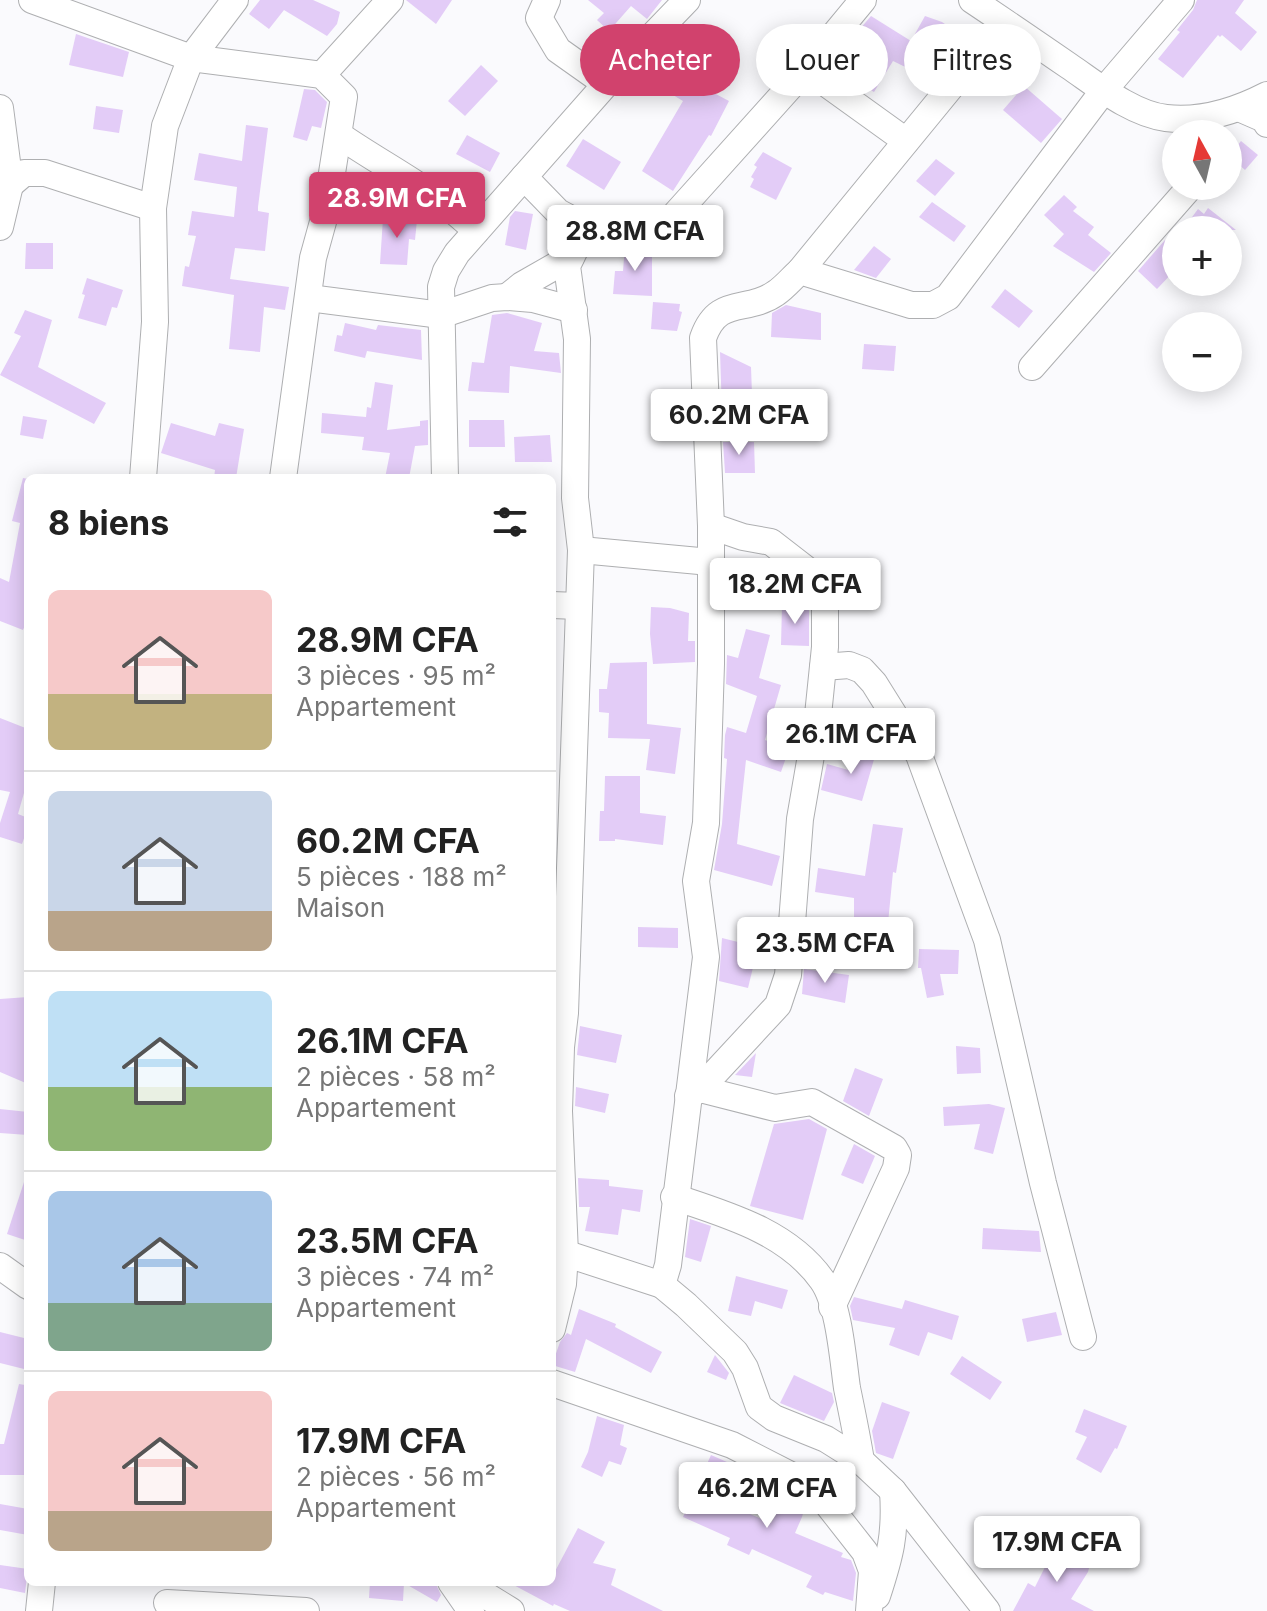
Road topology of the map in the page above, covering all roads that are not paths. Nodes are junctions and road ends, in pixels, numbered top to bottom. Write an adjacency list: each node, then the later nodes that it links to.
1 (235, 0): 12 (street)
2 (390, 0): 14 (street)
3 (547, 0): 13 (street)
4 (687, 0): 10 (street)
5 (863, 0): 11 (street)
6 (1181, 0): 15 (street)
7 (47, 2): 12 (street)
8 (979, 2): 9 (street)
9 (1004, 22): 15 (street); 24 (street)
10 (664, 24)
11 (843, 24)
12 (191, 58): 14 (street); 28 (street)
13 (580, 66)
14 (322, 75): 23 (street)
15 (1104, 90): 21 (street); 33 (street)
16 (595, 96): 25 (street)
17 (782, 96): 30 (street)
18 (844, 96): 24 (street)
19 (0, 108): 26 (street)
20 (1261, 113): 22 (street)
21 (1178, 120)
22 (1232, 120)
23 (339, 135): 31 (street); 35 (street)
24 (906, 141): 33 (street)
25 (524, 177): 30 (street); 31 (street)
26 (10, 185): 28 (street); 29 (street)
27 (1179, 200): 38 (street)
28 (153, 208): 39 (street)
29 (0, 227)
30 (586, 227): 32 (street)
31 (476, 231): 37 (street)
32 (571, 257): 34 (street); 36 (street)
33 (800, 271): 42 (street)
34 (507, 297): 36 (street); 37 (street)
35 (309, 298): 37 (street); 40 (street)
36 (574, 310): 43 (street)
37 (441, 315): 41 (street)
38 (1032, 367)
39 (143, 474)
40 (284, 474)
41 (445, 474)
42 (711, 526): 44 (street); 46 (street)
43 (581, 550): 44 (street); 45 (street)
44 (710, 562): 47 (street)
45 (565, 605): 49 (street)
46 (823, 667): 47 (street); 55 (street)
47 (694, 1092): 48 (street); 53 (street)
48 (674, 1197): 52 (street); 53 (street)
49 (559, 1251): 52 (street); 54 (street)
50 (0, 1266): 51 (street)
51 (24, 1283)
52 (662, 1285): 57 (street)
53 (832, 1307): 57 (street)
54 (556, 1313)
55 (1083, 1337)
56 (556, 1384): 66 (street)
57 (861, 1461): 58 (street)
58 (893, 1491): 66 (street); 67 (street)
59 (42, 1586): 64 (street)
60 (460, 1586): 63 (street)
61 (470, 1586): 63 (street)
62 (167, 1599): 65 (street)
63 (493, 1601)
64 (39, 1611)
65 (306, 1611)
66 (870, 1611)
67 (987, 1611)

